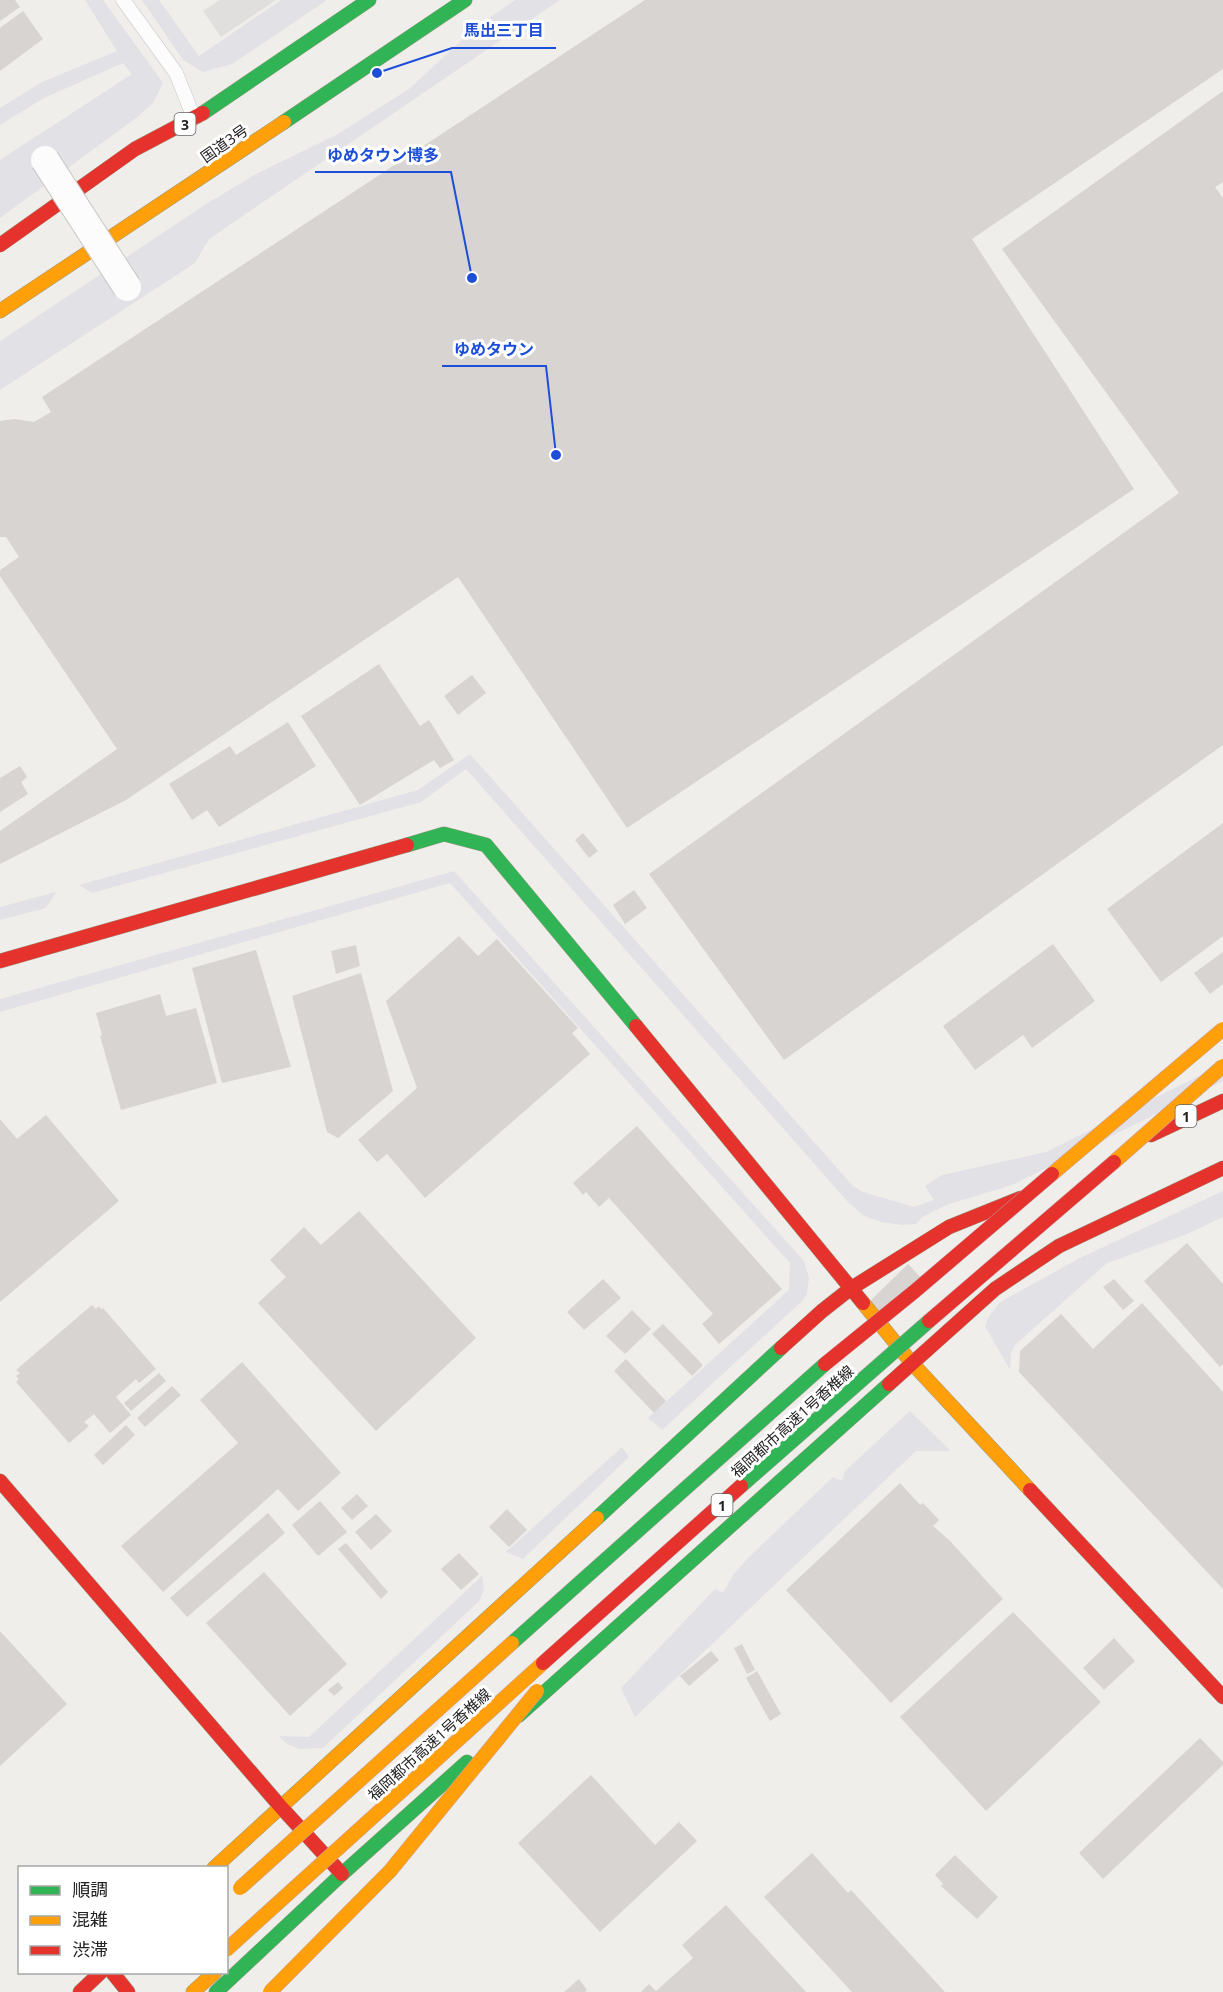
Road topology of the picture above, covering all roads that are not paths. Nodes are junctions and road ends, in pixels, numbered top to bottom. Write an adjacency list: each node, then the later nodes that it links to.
1 (123, 0): 4 (lane)
2 (369, 0): 4 (main road, 3)
3 (465, 0): 8 (main road, 国道3号)
4 (194, 119): 6 (main road, 3)
5 (45, 160): 7 (street, bridge)
6 (0, 244)
7 (127, 287)
8 (0, 311)
9 (0, 961): 15 (main road)
10 (1223, 1029): 23 (main road, bridge)
11 (1223, 1066): 24 (main road, 福岡都市高速1号香椎線 / 1, bridge)
12 (1223, 1083): 18 (main road, 福岡都市高速1号香椎線 / 1)
13 (1223, 1101): 15 (main road)
14 (1223, 1168): 16 (main road)
15 (850, 1289): 16 (main road); 20 (main road)
16 (911, 1362): 19 (main road); 22 (main road)
17 (0, 1481): 20 (main road)
18 (561, 1661): 25 (main road, 福岡都市高速1号香椎線 / 1); 35 (main road, bridge)
19 (1223, 1697)
20 (280, 1806): 21 (main road); 22 (main road)
21 (216, 1866)
22 (342, 1874): 34 (main road)
23 (228, 1895)
24 (228, 1948)
25 (228, 1960)
26 (99, 1974): 30 (main road)
27 (114, 1974): 31 (main road)
28 (200, 1974): 32 (main road)
29 (213, 1974): 33 (main road)
30 (80, 1992)
31 (128, 1992)
32 (181, 1992)
33 (193, 1992)
34 (216, 1992)
35 (270, 1992)

